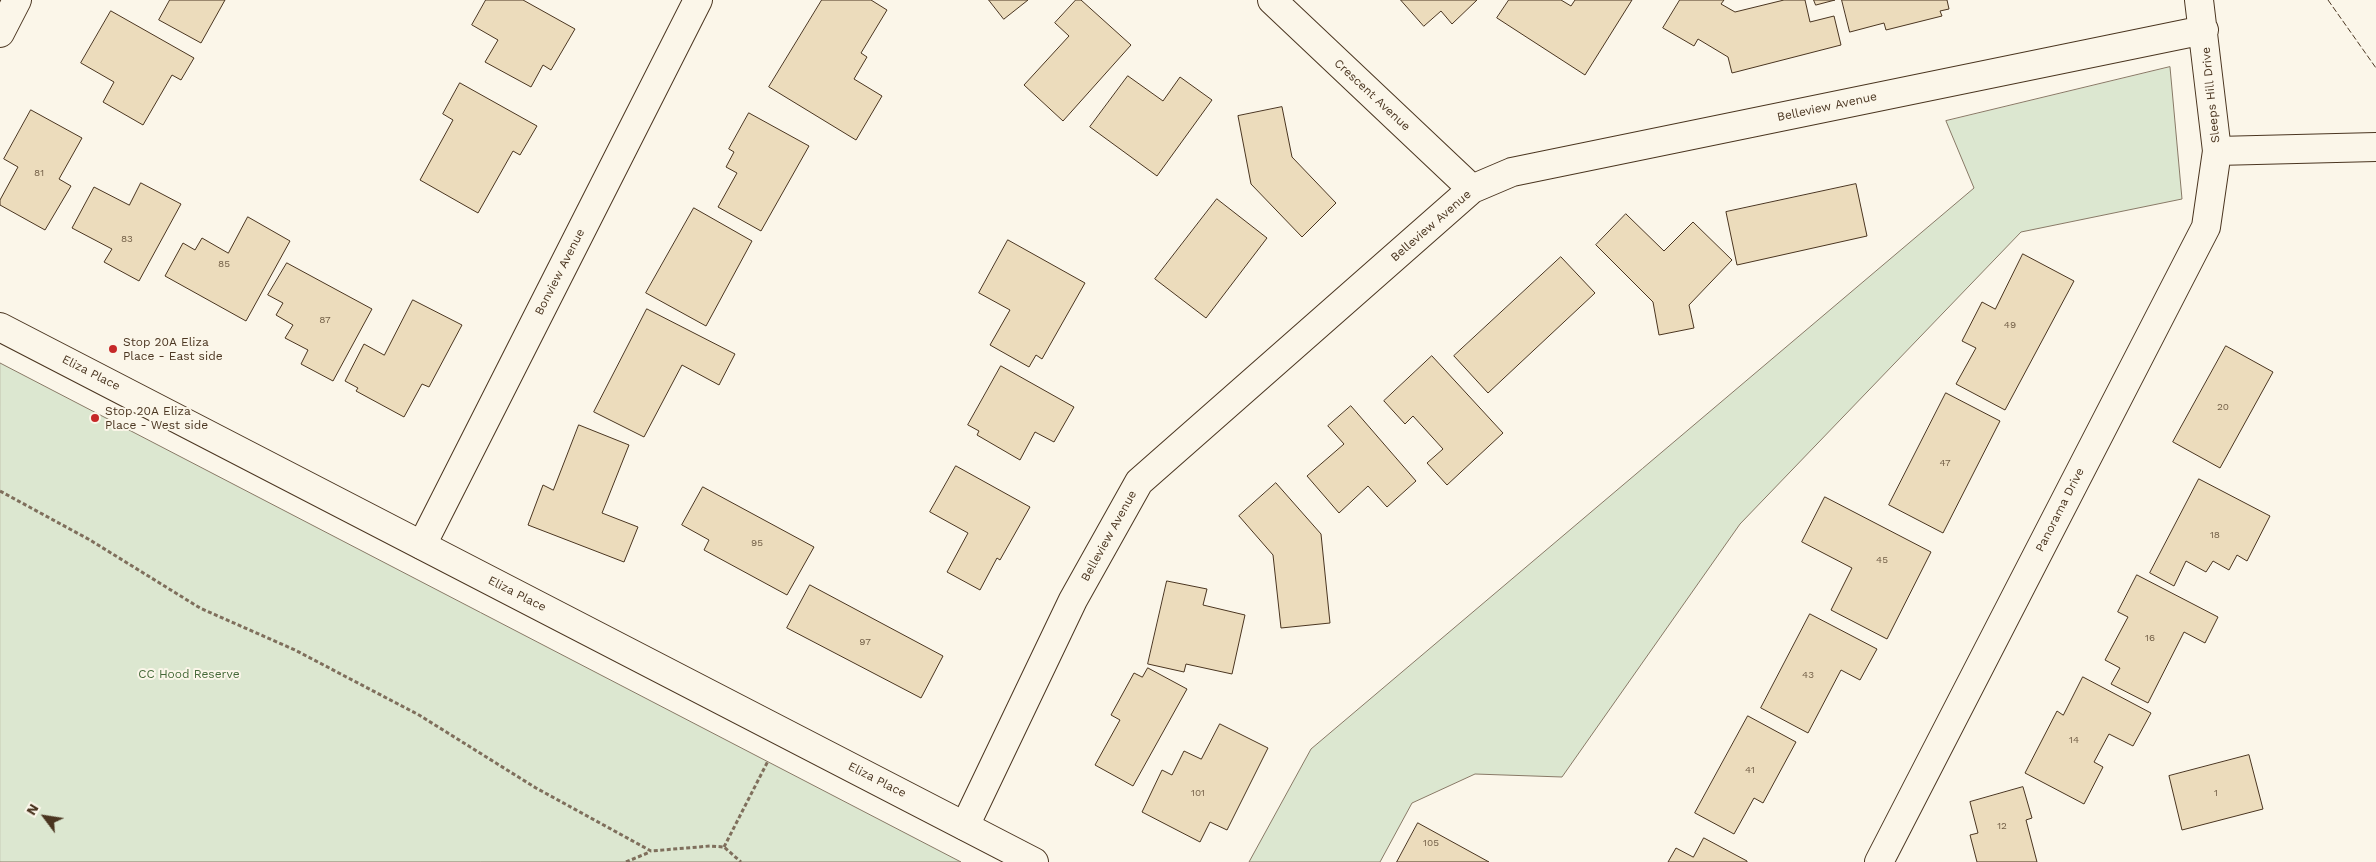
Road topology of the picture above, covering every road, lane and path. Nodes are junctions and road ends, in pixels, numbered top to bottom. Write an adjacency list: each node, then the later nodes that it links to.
1 (17, 0): 6 (street)
2 (698, 0): 12 (street, Bonview Avenue)
3 (1272, 0): 9 (street, Crescent Avenue)
4 (2199, 0): 5 (street, Sleeps Hill Drive)
5 (2204, 30): 8 (street, Sleeps Hill Drive); 9 (street, Belleview Avenue)
6 (0, 33)
7 (2376, 147): 8 (street, Sleeps Hill Drive)
8 (2217, 151): 20 (street, Panorama Drive)
9 (1472, 189): 14 (street, Belleview Avenue)
10 (0, 326): 12 (street, Eliza Place)
11 (0, 491): 16 (path)
12 (422, 545): 13 (street, Eliza Place)
13 (784, 732): 14 (street, Eliza Place); 15 (path)
14 (965, 826): 19 (street, Eliza Place)
15 (724, 847): 16 (path); 18 (path)
16 (651, 851): 17 (path)
17 (626, 862)
18 (742, 862)
19 (1034, 862)
20 (1879, 862)

